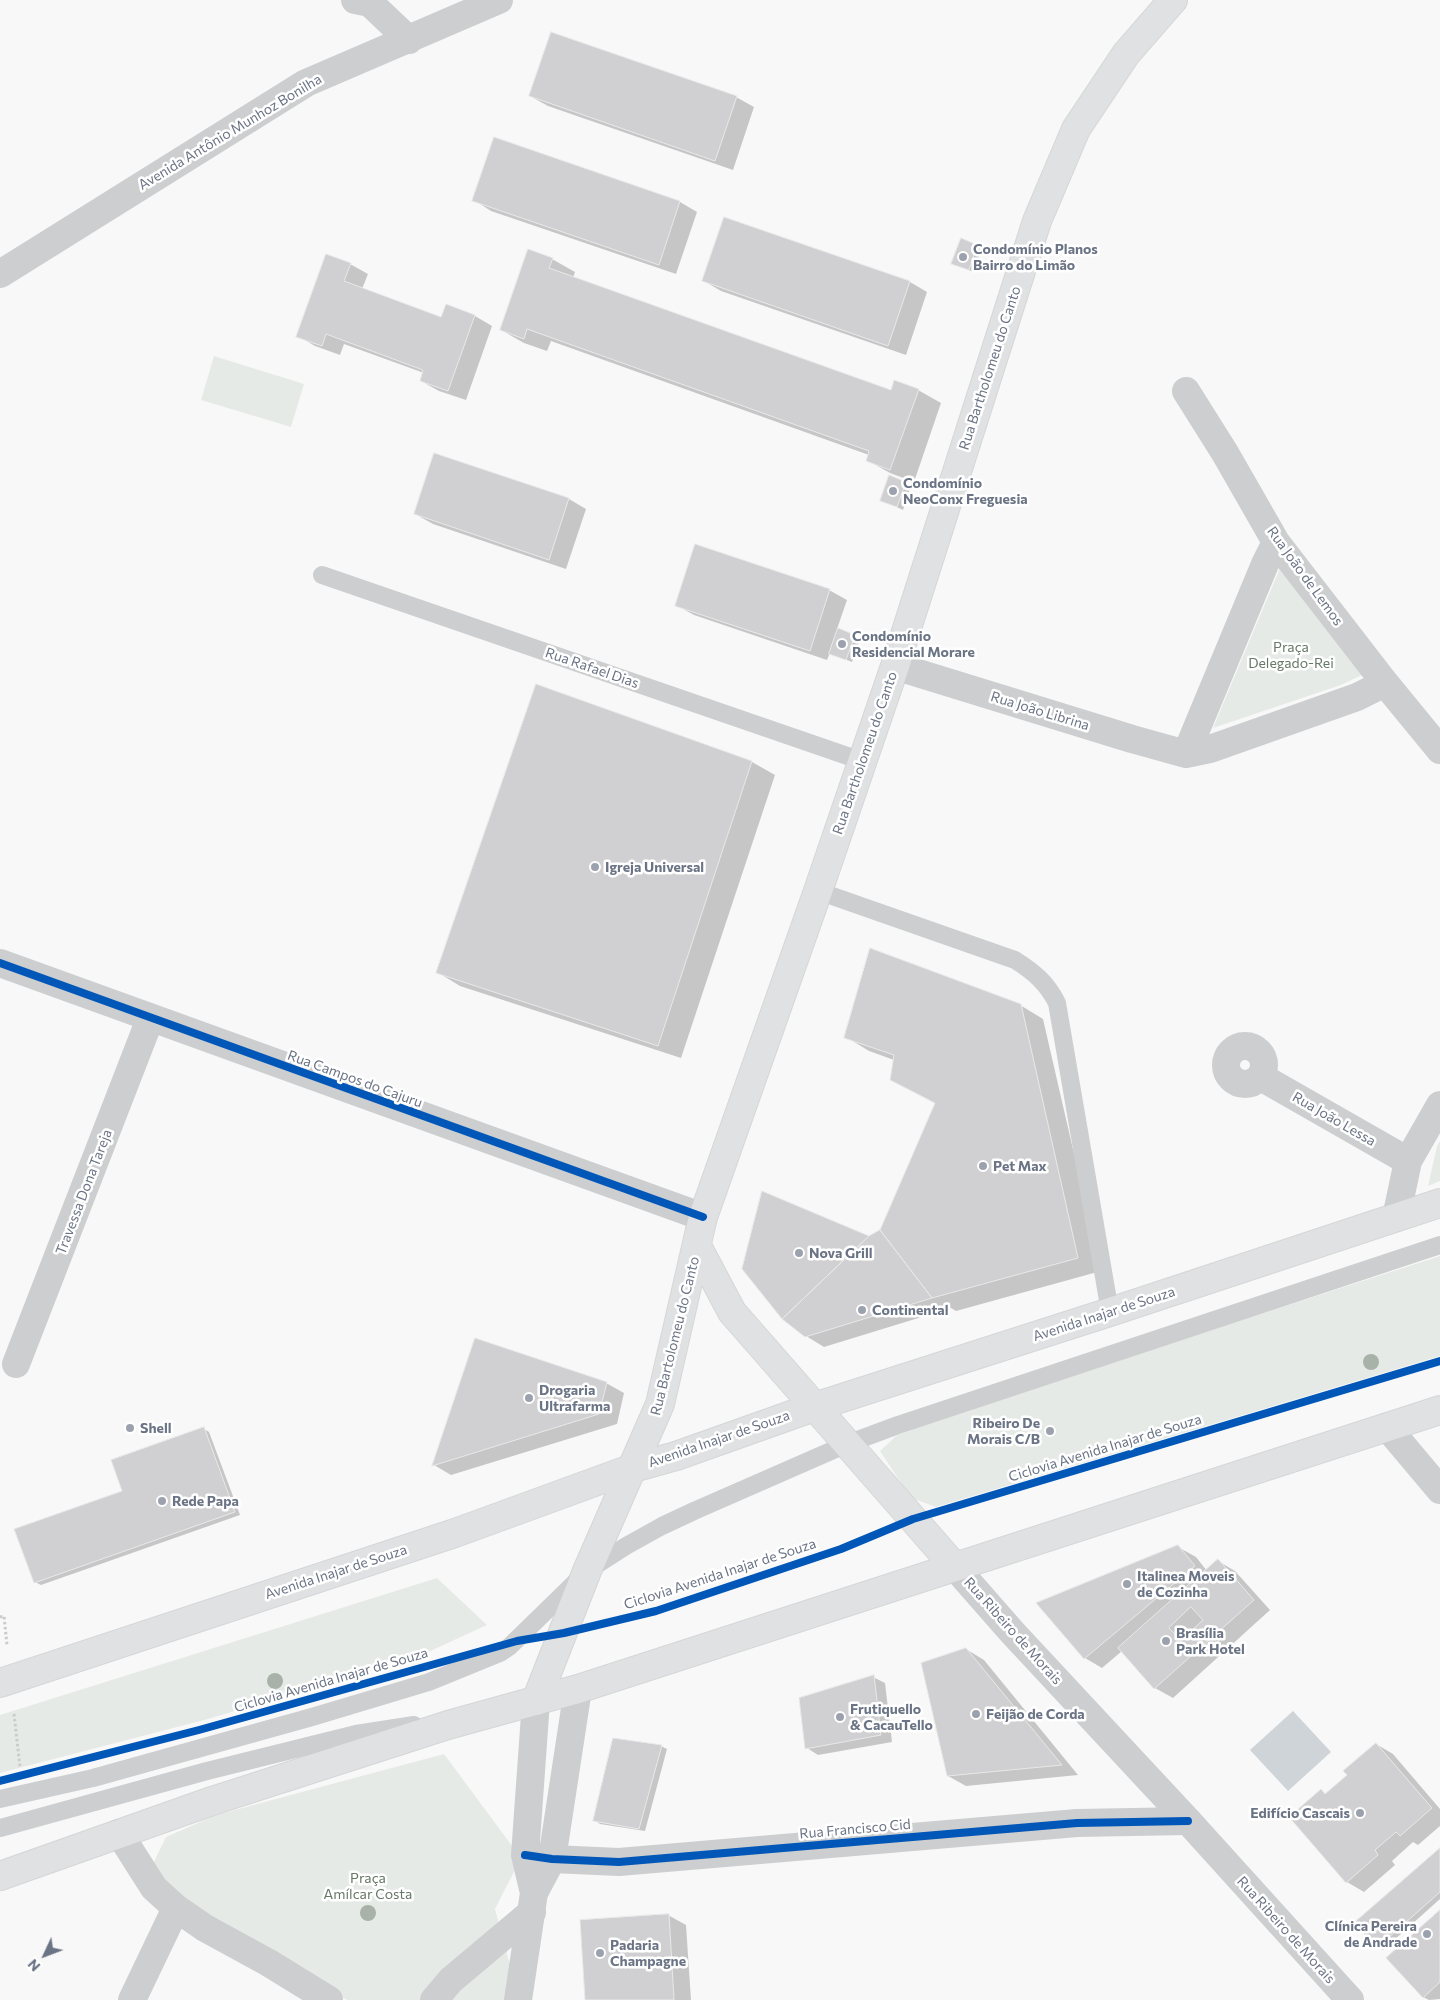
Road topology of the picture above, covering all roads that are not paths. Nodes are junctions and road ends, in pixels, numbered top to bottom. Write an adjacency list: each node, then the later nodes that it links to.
1 (355, 0): 4 (street)
2 (499, 0): 4 (street, Avenida Antônio Munhoz Bonilha)
3 (1174, 0): 9 (main road, Rua Bartholomeu do Canto)
4 (409, 40): 5 (street, Avenida Antônio Munhoz Bonilha)
5 (0, 274)
6 (1186, 391): 7 (street, Rua João de Lemos)
7 (1276, 542): 10 (street, Rua João de Lemos); 12 (street)
8 (322, 575): 13 (lane, Rua Rafael Dias)
9 (895, 666): 12 (street, Rua João Librina); 13 (main road, Rua Bartholomeu do Canto)
10 (1385, 684): 11 (street, Rua João de Lemos); 12 (street, Rua João Librina)
11 (1440, 750)
12 (1186, 754)
13 (862, 761): 14 (main road, Rua Bartholomeu do Canto)
14 (818, 891): 21 (main road, Rua Bartholomeu do Canto); 25 (lane)
15 (0, 963): 16 (street, Rua Campos do Cajuru)
16 (150, 1019): 21 (street, Rua Campos do Cajuru); 26 (street, Travessa Dona Tareja)
17 (1261, 1077): 19 (street, Rua João Lessa)
18 (1440, 1105): 19 (street)
19 (1408, 1161): 22 (street)
20 (1440, 1203): 22 (main road, Avenida Inajar de Souza)
21 (703, 1218): 23 (main road, Rua Bartholomeu do Canto)
22 (1396, 1218): 25 (main road, Avenida Inajar de Souza)
23 (697, 1246): 27 (main road, Rua Ribeiro de Morais); 31 (main road, Rua Bartolomeu do Canto)
24 (1440, 1246): 30 (lane)
25 (1110, 1312): 27 (main road, Avenida Inajar de Souza)
26 (16, 1364)
27 (814, 1407): 30 (main road, Rua Ribeiro de Morais); 31 (main road, Avenida Inajar de Souza)
28 (1440, 1410): 29 (main road)
29 (1387, 1427): 32 (street); 33 (main road)
30 (847, 1444): 33 (main road, Rua Ribeiro de Morais); 34 (lane)
31 (633, 1468): 34 (main road, Rua Bartolomeu do Canto); 35 (main road, Avenida Inajar de Souza)
32 (1440, 1490)
33 (955, 1567): 36 (main road); 40 (street, Rua Ribeiro de Morais)
34 (587, 1571): 37 (main road, Rua Bartolomeu do Canto); 39 (lane)
35 (0, 1684)
36 (578, 1689): 37 (main road); 44 (street)
37 (536, 1701): 38 (main road); 43 (street)
38 (448, 1725): 41 (lane); 42 (main road)
39 (0, 1799)
40 (1188, 1821): 44 (street, Rua Francisco Cid); 52 (street, Rua Ribeiro de Morais)
41 (0, 1828)
42 (119, 1833): 45 (main road); 47 (street)
43 (525, 1855): 44 (street, Rua Francisco Cid); 46 (street)
44 (552, 1859): 46 (street)
45 (0, 1876)
46 (533, 1902): 50 (street); 51 (street)
47 (176, 1908): 48 (street); 49 (street)
48 (132, 2000)
49 (329, 2000)
50 (434, 2000)
51 (518, 2000)
52 (1350, 2000)

